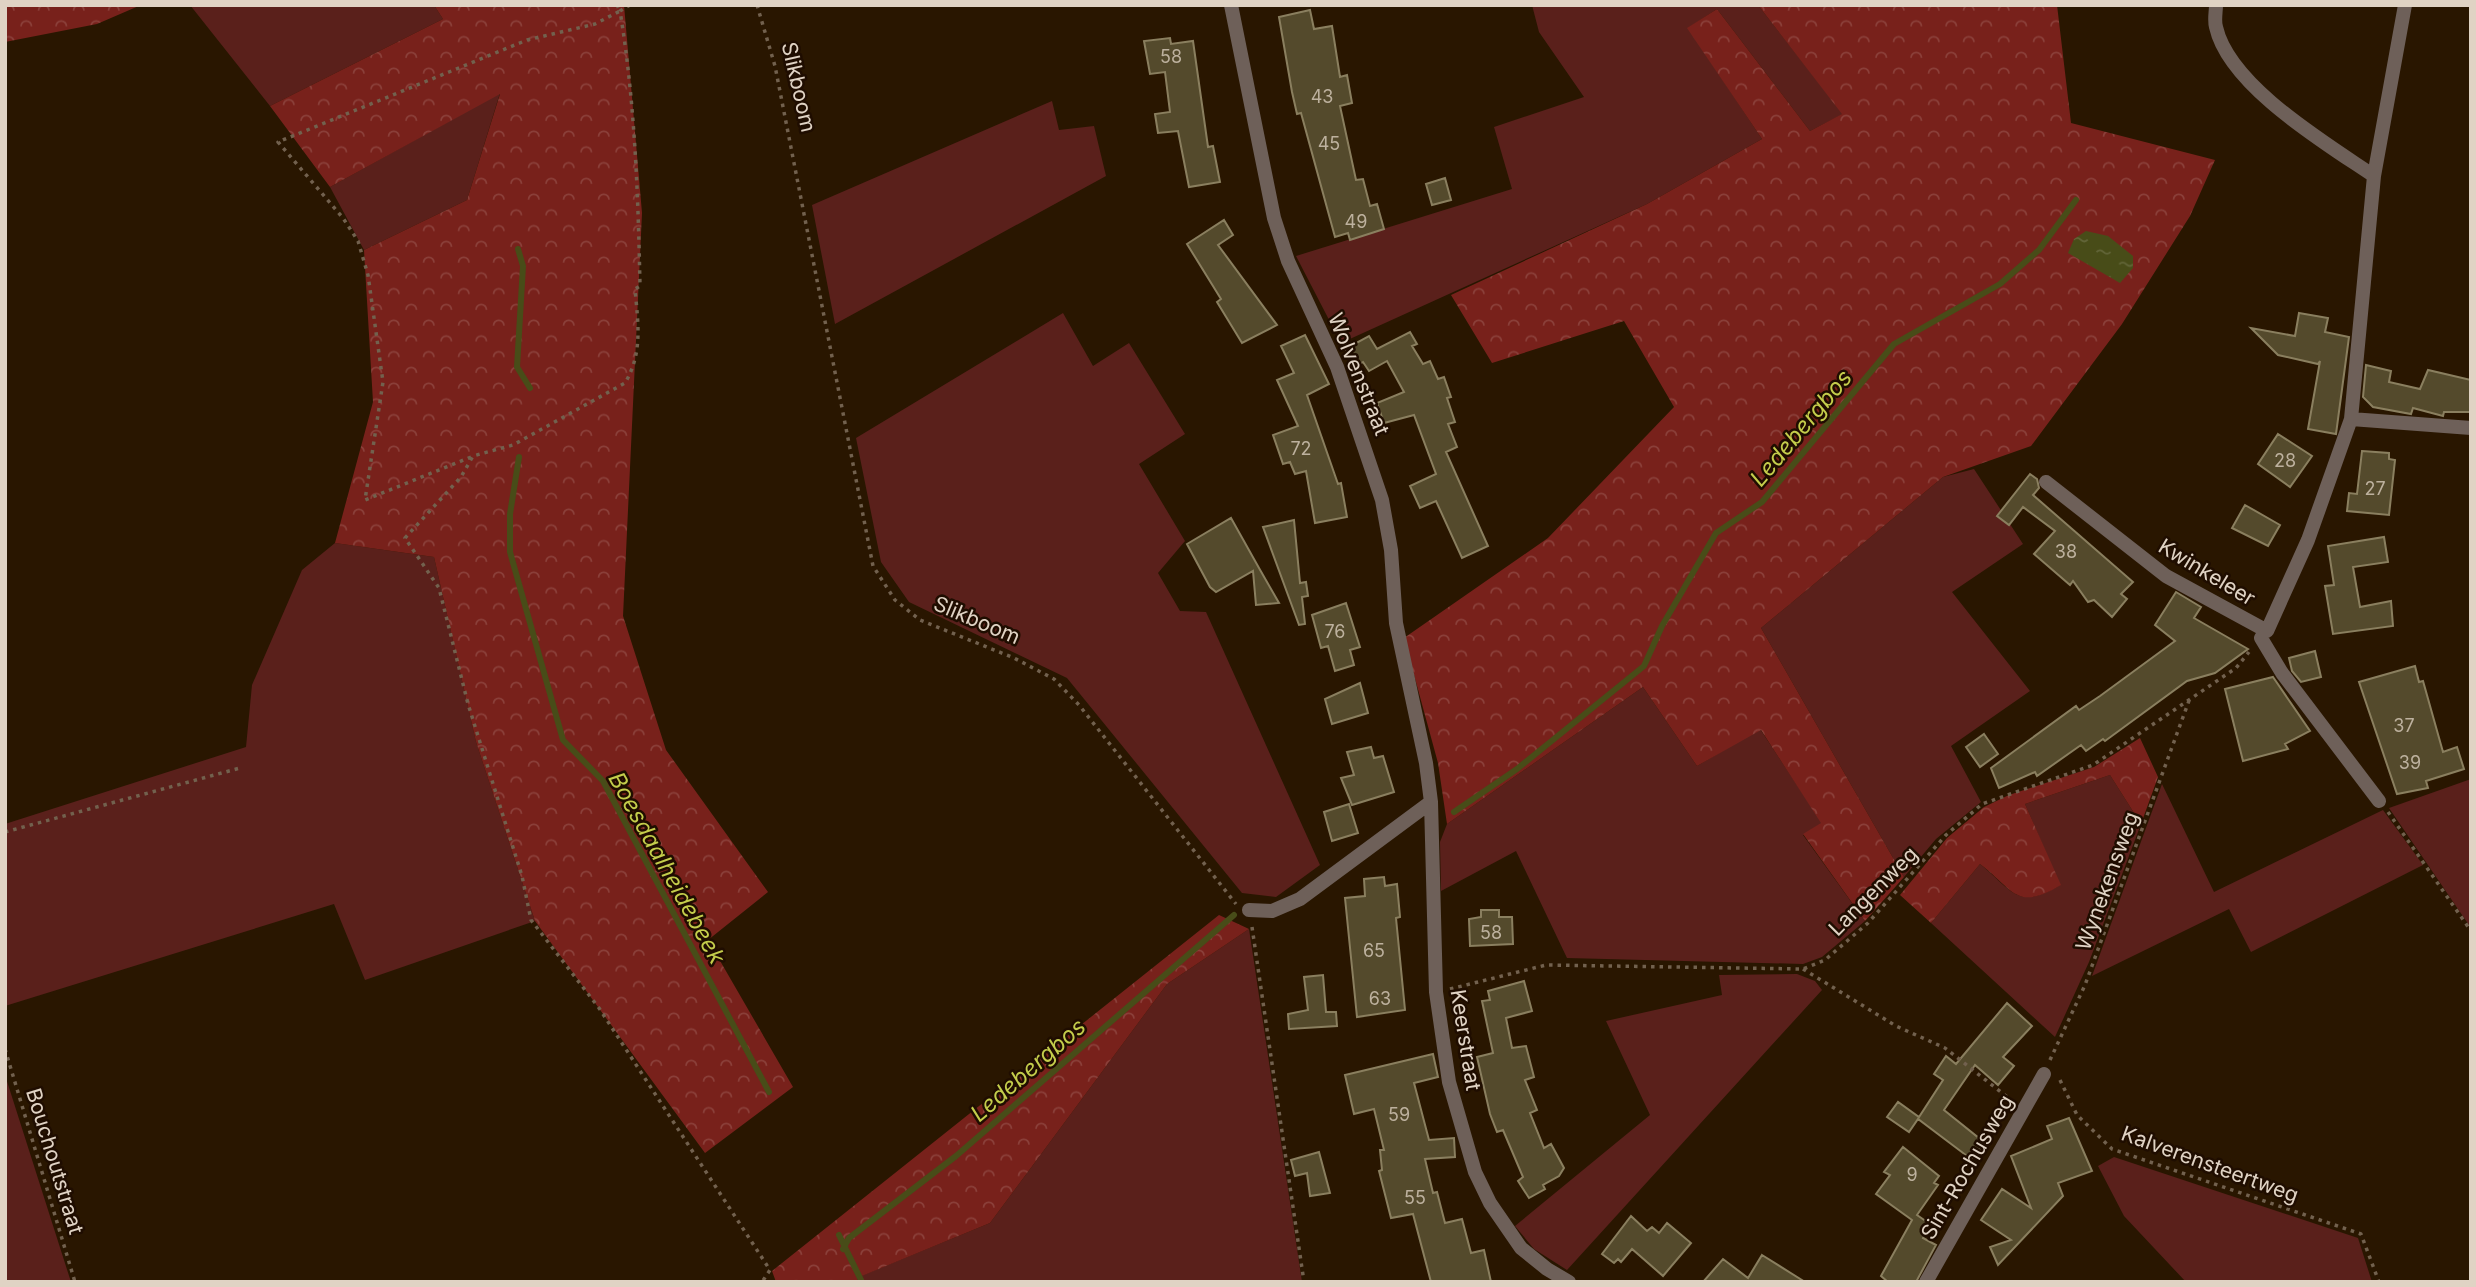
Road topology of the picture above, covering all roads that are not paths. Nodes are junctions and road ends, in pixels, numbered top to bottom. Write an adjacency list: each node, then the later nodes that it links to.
1 (1231, 5): 9 (street, Wolvenstraat)
2 (2216, 5): 4 (street)
3 (2405, 5): 4 (street, Kwinkeleer)
4 (2374, 176): 5 (street, Kwinkeleer)
5 (2351, 419): 6 (street); 7 (street, Kwinkeleer)
6 (2471, 428)
7 (2046, 482)
8 (2261, 638): 10 (street, Kwinkeleer)
9 (1426, 763): 11 (street, Keerstraat)
10 (2379, 801)
11 (1431, 802): 12 (street); 14 (street, Keerstraat)
12 (1249, 910)
13 (2044, 1074): 15 (street, Sint-Rochusweg)
14 (1569, 1282)
15 (1926, 1282)

